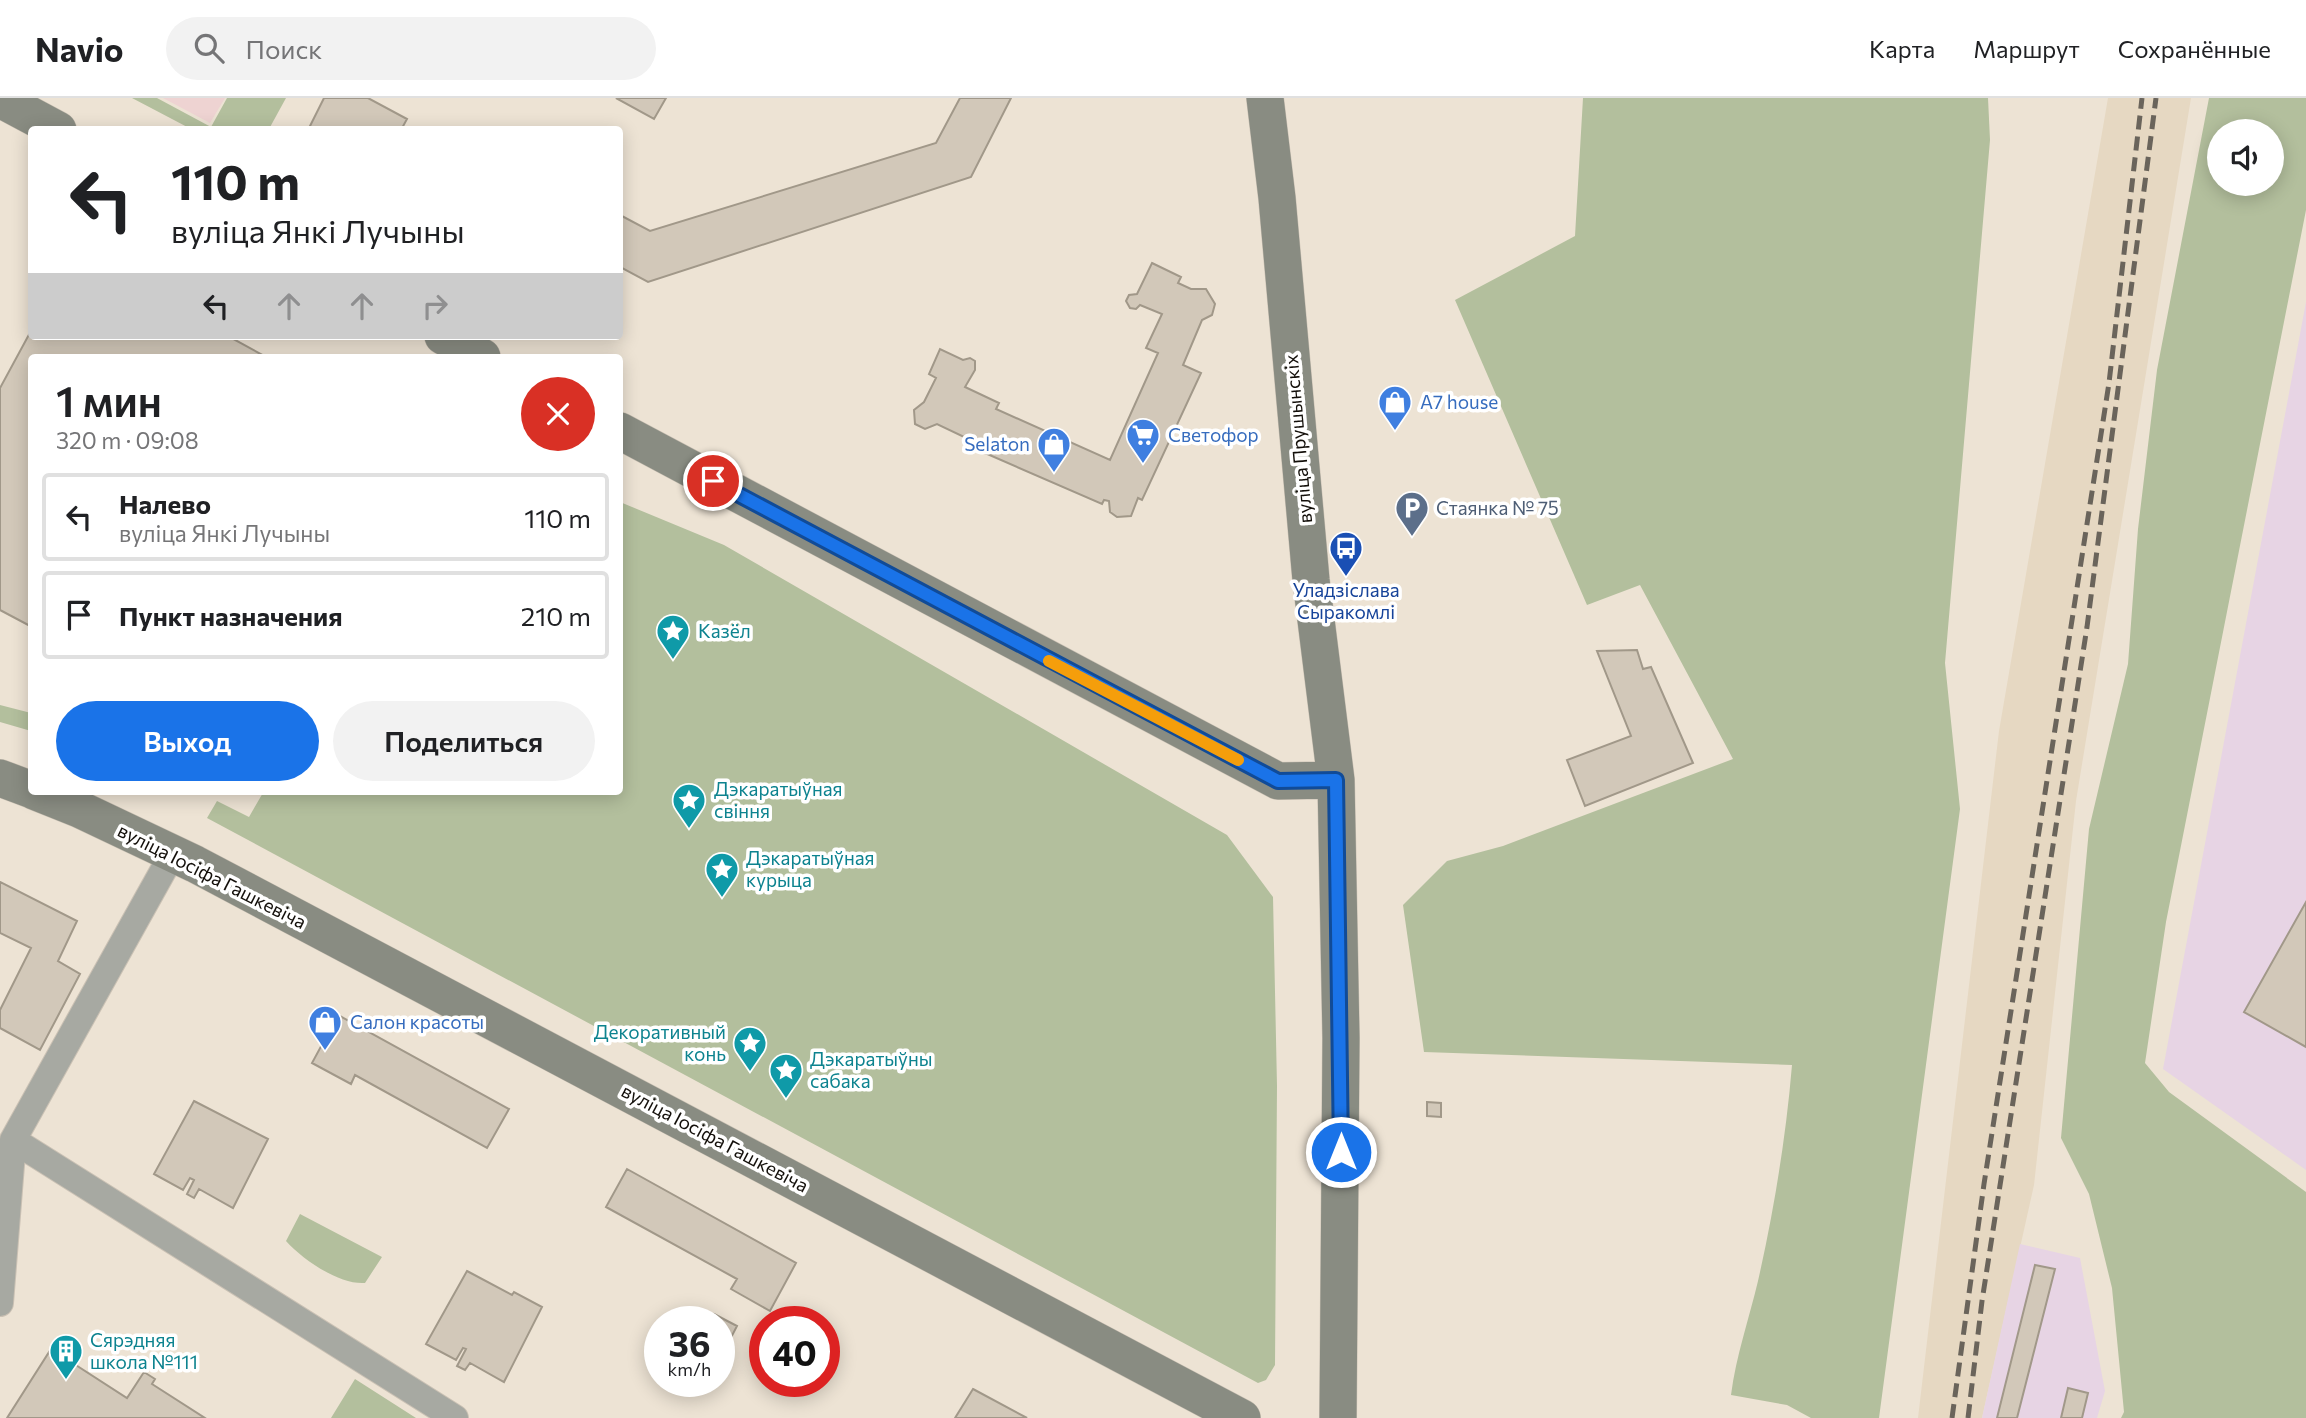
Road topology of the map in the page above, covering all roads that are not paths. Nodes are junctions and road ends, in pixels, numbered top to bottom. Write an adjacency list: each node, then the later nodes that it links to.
1 (1265, 98): 8 (street, вуліца Прушынскіх)
2 (0, 99): 3 (street)
3 (51, 126)
4 (450, 340): 5 (street)
5 (476, 354)
6 (623, 433): 8 (street)
7 (0, 778): 9 (street, вуліца Іосіфа Гашкевіча)
8 (1336, 780): 16 (street, вуліца Прушынскіх)
9 (28, 789)
10 (42, 795): 11 (street, вуліца Іосіфа Гашкевіча)
11 (173, 853): 12 (street); 15 (street, вуліца Іосіфа Гашкевіча)
12 (13, 1140): 13 (street); 14 (street)
13 (0, 1303)
14 (455, 1418)
15 (1242, 1418)
16 (1338, 1418)

